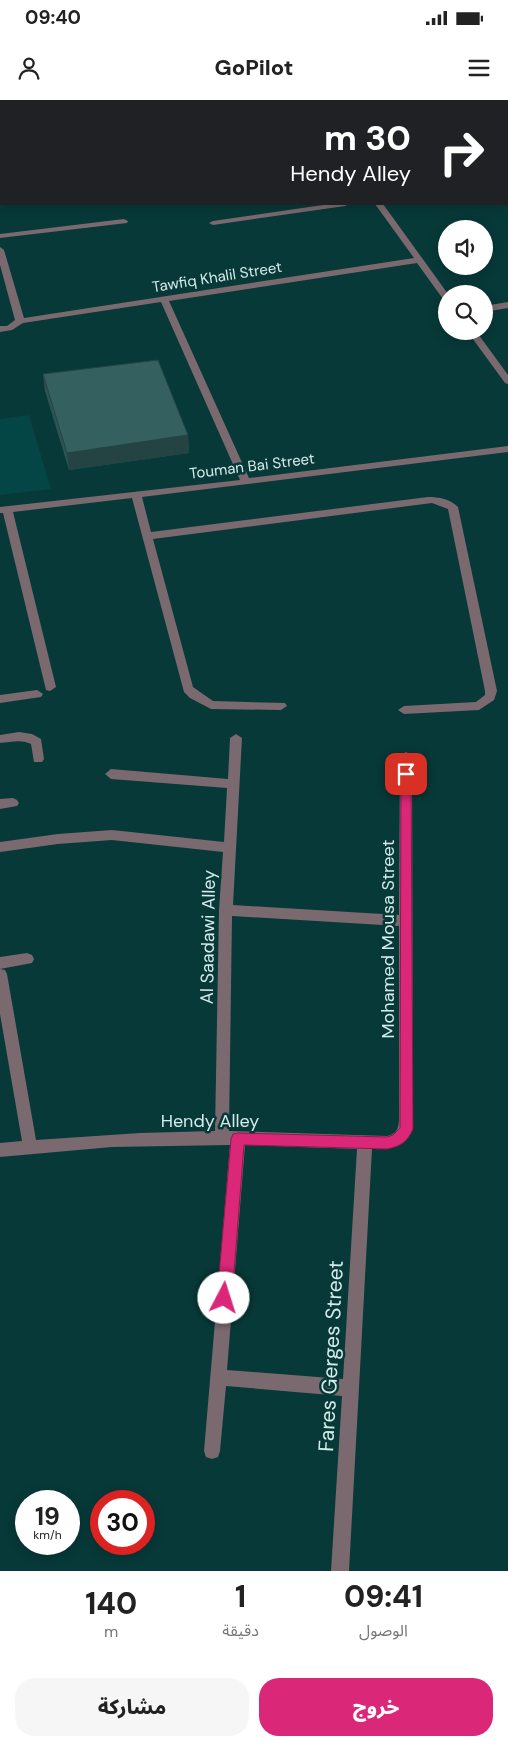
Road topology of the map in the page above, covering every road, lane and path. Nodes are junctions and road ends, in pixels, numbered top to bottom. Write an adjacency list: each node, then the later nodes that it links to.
1 (338, 205): 4 (street)
2 (380, 205): 7 (street)
3 (124, 221): 5 (street)
4 (213, 223)
5 (0, 236)
6 (0, 250): 12 (street)
7 (419, 260): 8 (street); 9 (street, Tawfiq Khalil Street)
8 (438, 286)
9 (164, 299): 12 (street, Tawfiq Khalil Street); 17 (street)
10 (508, 305): 11 (street)
11 (493, 308)
12 (20, 321): 13 (street)
13 (4, 329)
14 (478, 340): 15 (street)
15 (508, 381)
16 (508, 449): 17 (street, Touman Bai Street)
17 (246, 482): 18 (street, Touman Bai Street)
18 (136, 495): 19 (street, Touman Bai Street); 20 (street)
19 (4, 510): 21 (street)
20 (148, 536): 24 (street); 25 (street)
21 (50, 687)
22 (37, 694): 23 (street)
23 (0, 699)
24 (281, 706)
25 (404, 710)
26 (236, 738): 31 (street, Al Saadawi Alley)
27 (0, 739): 29 (street)
28 (406, 756): 37 (street, Mohamed Mousa Street)
29 (38, 759)
30 (111, 774): 31 (street)
31 (233, 784): 35 (street, Al Saadawi Alley)
32 (13, 803): 33 (street)
33 (0, 804)
34 (0, 846): 35 (street)
35 (229, 848): 36 (street, Al Saadawi Alley)
36 (226, 910): 37 (street); 42 (street, Al Saadawi Alley)
37 (407, 921): 41 (street, Mohamed Mousa Street)
38 (27, 959): 39 (street)
39 (0, 963)
40 (0, 974): 44 (street)
41 (406, 1121): 43 (street, Hendy Alley)
42 (230, 1138): 43 (street, Hendy Alley); 44 (street, Hendy Alley); 46 (street, Al Saadawi Alley)
43 (365, 1142): 47 (street, Fares Gerges Street)
44 (30, 1147): 45 (street, Hendy Alley)
45 (0, 1150)
46 (218, 1377): 47 (street); 48 (street, Al Saadawi Alley)
47 (350, 1388): 49 (street, Fares Gerges Street)
48 (212, 1451)
49 (340, 1571)

